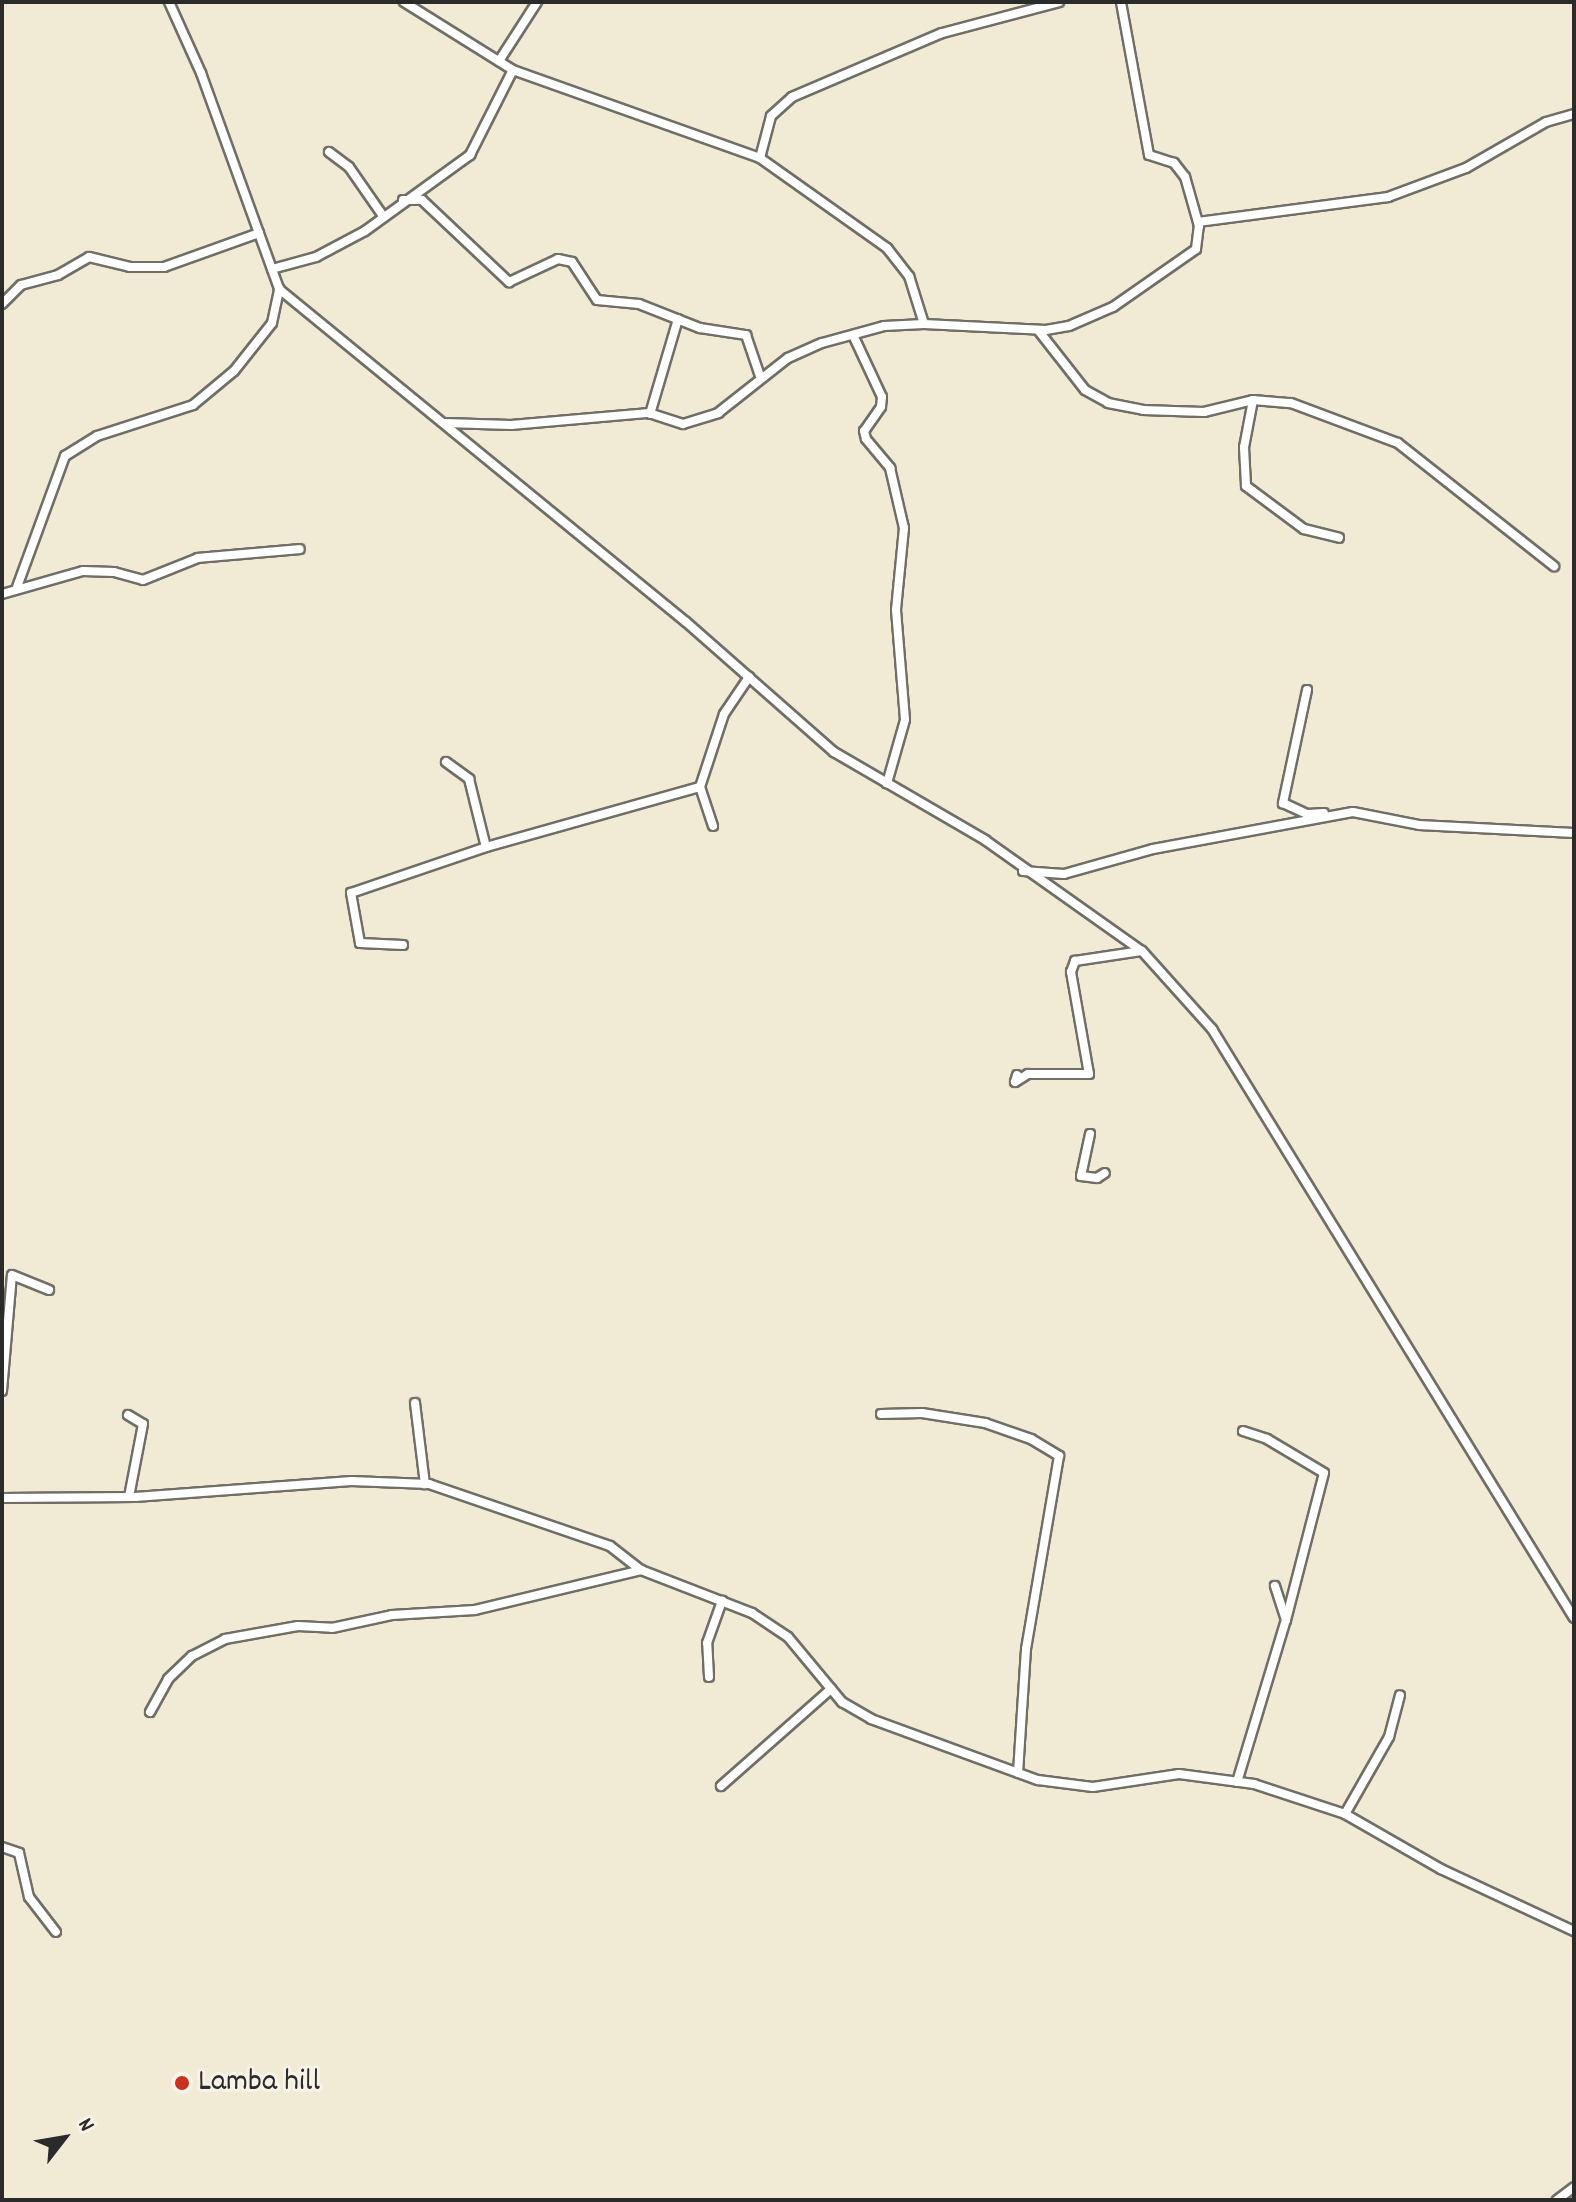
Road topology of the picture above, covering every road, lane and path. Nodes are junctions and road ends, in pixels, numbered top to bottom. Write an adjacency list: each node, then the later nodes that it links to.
1 (169, 2): 14 (street)
2 (404, 2): 6 (street)
3 (537, 2): 6 (street)
4 (1059, 2): 10 (street)
5 (1121, 2): 13 (street)
6 (499, 61): 7 (street)
7 (513, 70): 10 (street); 11 (street)
8 (1574, 114): 13 (street)
9 (329, 152): 12 (street)
10 (760, 158): 19 (street)
11 (403, 200): 12 (street); 18 (street)
12 (383, 216): 15 (street)
13 (1198, 222): 20 (street)
14 (259, 233): 15 (street); 17 (street)
15 (272, 269): 16 (street)
16 (279, 289): 25 (street); 29 (street)
17 (2, 304)
18 (678, 319): 22 (street); 24 (street)
19 (924, 324): 20 (street); 21 (street)
20 (1038, 330): 23 (street)
21 (853, 335): 22 (street); 34 (street)
22 (761, 379): 24 (street)
23 (1253, 400): 26 (street); 28 (street)
24 (650, 414): 25 (street)
25 (444, 423): 31 (street)
26 (1339, 538)
27 (300, 549): 29 (street)
28 (1554, 566)
29 (17, 587): 30 (street)
30 (2, 594)
31 (749, 677): 34 (street); 35 (street)
32 (1307, 690): 36 (street)
33 (446, 762): 39 (street)
34 (887, 783): 40 (street)
35 (700, 787): 37 (street); 39 (street)
36 (1353, 812): 38 (street); 40 (street)
37 (713, 826)
38 (1574, 833)
39 (486, 847): 41 (street)
40 (1023, 871): 42 (street)
41 (403, 945)
42 (1142, 951): 43 (street); 58 (street)
43 (1017, 1075)
44 (1090, 1134): 45 (street)
45 (1105, 1173)
46 (49, 1290): 47 (street)
47 (2, 1391)
48 (415, 1403): 52 (street)
49 (881, 1414): 64 (street)
50 (128, 1415): 53 (street)
51 (1243, 1431): 59 (street)
52 (425, 1484): 53 (street); 55 (street)
53 (129, 1497): 54 (street)
54 (2, 1498)
55 (641, 1570): 57 (street); 63 (street)
56 (1275, 1586): 59 (street)
57 (722, 1601): 60 (street); 61 (street)
58 (1574, 1618)
59 (1286, 1620): 65 (street)
60 (709, 1677)
61 (831, 1689): 64 (street); 66 (street)
62 (1400, 1695): 67 (street)
63 (150, 1712)
64 (1018, 1773): 65 (street)
65 (1237, 1782): 67 (street)
66 (721, 1786)
67 (1345, 1814): 69 (street)
68 (2, 1847): 70 (street)
69 (1574, 1931)
70 (56, 1932)
71 (1574, 2187): 72 (street)
72 (1557, 2200)

